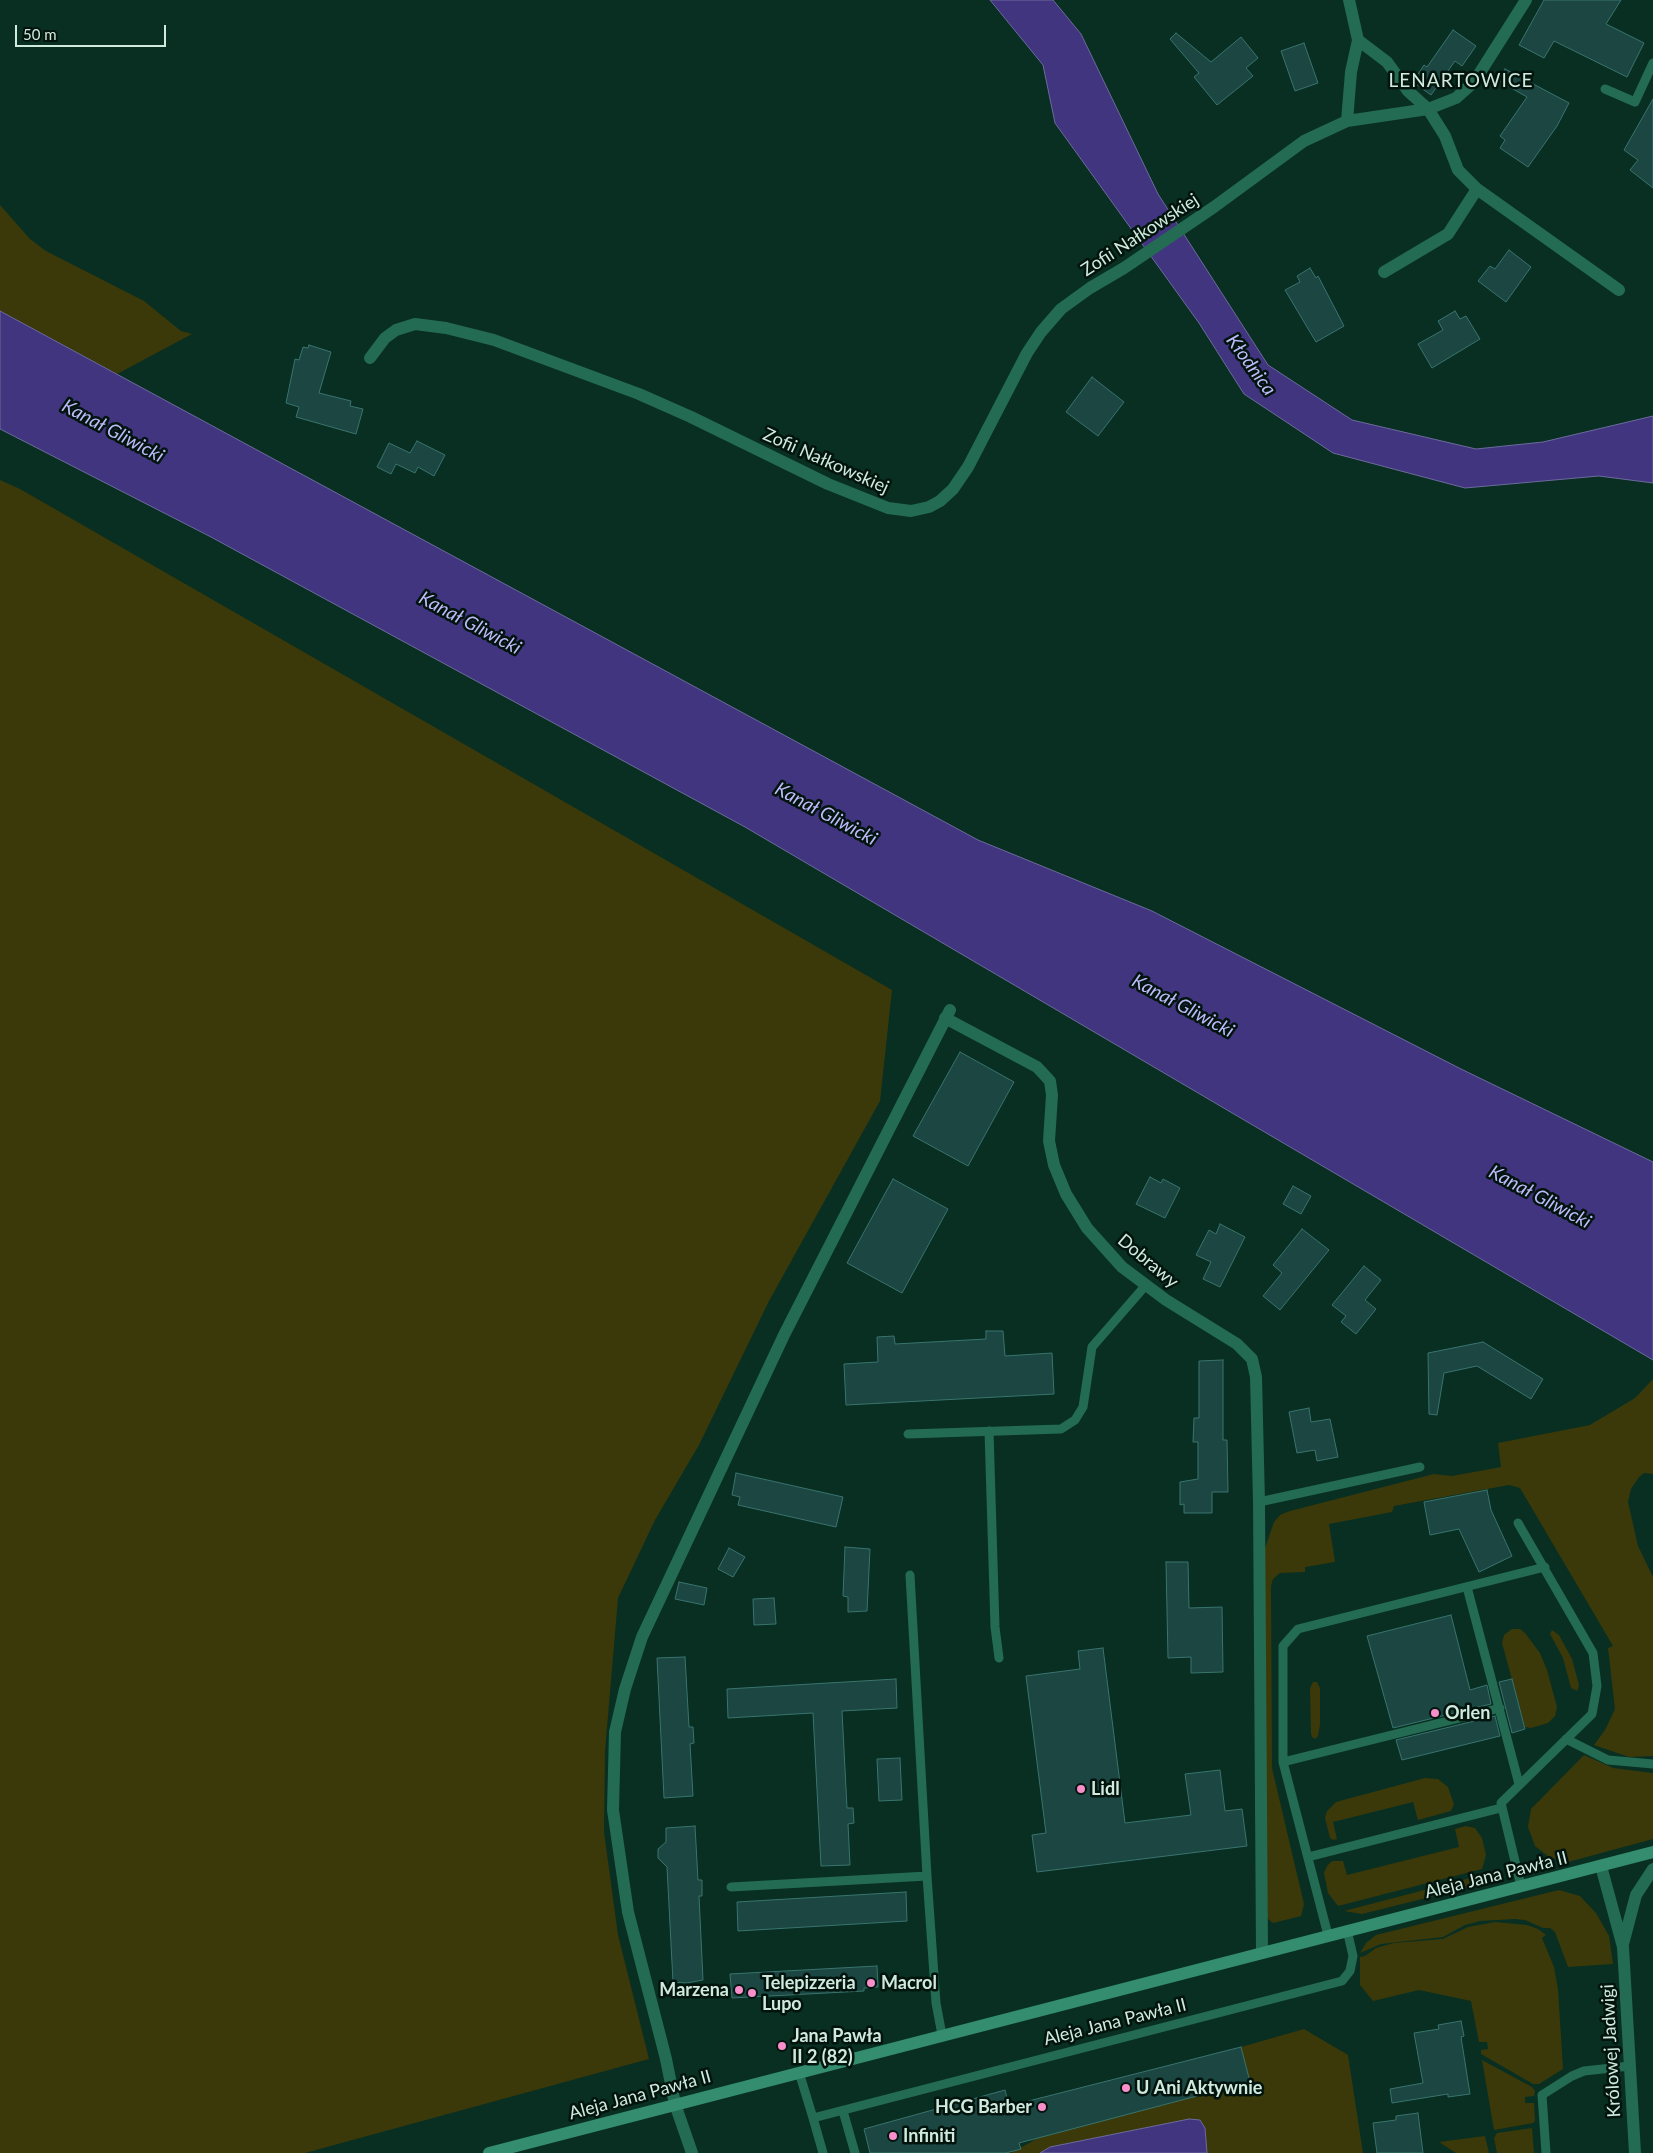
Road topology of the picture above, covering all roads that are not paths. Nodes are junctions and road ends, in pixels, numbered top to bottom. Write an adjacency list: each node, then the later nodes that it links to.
1 (1349, 0): 3 (street)
2 (1526, 0): 6 (street, Zofii Nałkowskiej)
3 (1358, 40): 6 (street); 7 (street)
4 (1653, 63): 5 (lane)
5 (1605, 89)
6 (1428, 109): 7 (street, Zofii Nałkowskiej); 8 (street)
7 (1347, 121): 11 (street, Zofii Nałkowskiej)
8 (1477, 189): 9 (street); 10 (street)
9 (1384, 272)
10 (1618, 290)
11 (370, 358)
12 (1146, 1285): 13 (lane); 16 (street, Dobrawy); 42 (street, Dobrawy)
13 (989, 1431): 14 (lane); 21 (lane)
14 (908, 1434)
15 (1420, 1467): 16 (lane)
16 (1259, 1502): 38 (street)
17 (1518, 1523): 18 (lane)
18 (1545, 1568): 20 (lane); 23 (lane)
19 (910, 1575): 32 (lane)
20 (1467, 1587): 22 (lane); 24 (lane)
21 (999, 1658)
22 (1500, 1708): 24 (lane); 26 (lane)
23 (1566, 1739): 25 (lane); 26 (lane)
24 (1283, 1762): 29 (lane)
25 (1653, 1764)
26 (1519, 1784): 27 (lane)
27 (1501, 1808): 29 (lane); 33 (lane)
28 (1653, 1852): 30 (main road, Aleja Jana Pawła II)
29 (1308, 1857): 36 (lane)
30 (1601, 1866): 33 (main road, Aleja Jana Pawła II); 37 (street, Królowej Jadwigi)
31 (1653, 1869): 37 (street, Królowej Jadwigi)
32 (927, 1876): 34 (lane); 39 (lane)
33 (1520, 1886): 35 (main road, Aleja Jana Pawła II)
34 (731, 1887)
35 (1347, 1930): 36 (main road, Aleja Jana Pawła II); 43 (lane, Aleja Jana Pawła II)
36 (1328, 1935): 38 (main road, Aleja Jana Pawła II)
37 (1623, 1946): 40 (street, Królowej Jadwigi)
38 (1262, 1952): 39 (main road, Aleja Jana Pawła II)
39 (942, 2035): 41 (main road, Aleja Jana Pawła II)
40 (1630, 2066): 49 (lane); 50 (street, Królowej Jadwigi)
41 (799, 2072): 42 (main road, Aleja Jana Pawła II); 44 (lane)
42 (675, 2104): 45 (main road, Aleja Jana Pawła II); 46 (street)
43 (843, 2110): 44 (lane, Aleja Jana Pawła II); 48 (lane)
44 (813, 2118): 47 (lane)
45 (489, 2153)
46 (692, 2153)
47 (824, 2153)
48 (855, 2153)
49 (1546, 2153)
50 (1635, 2153)

